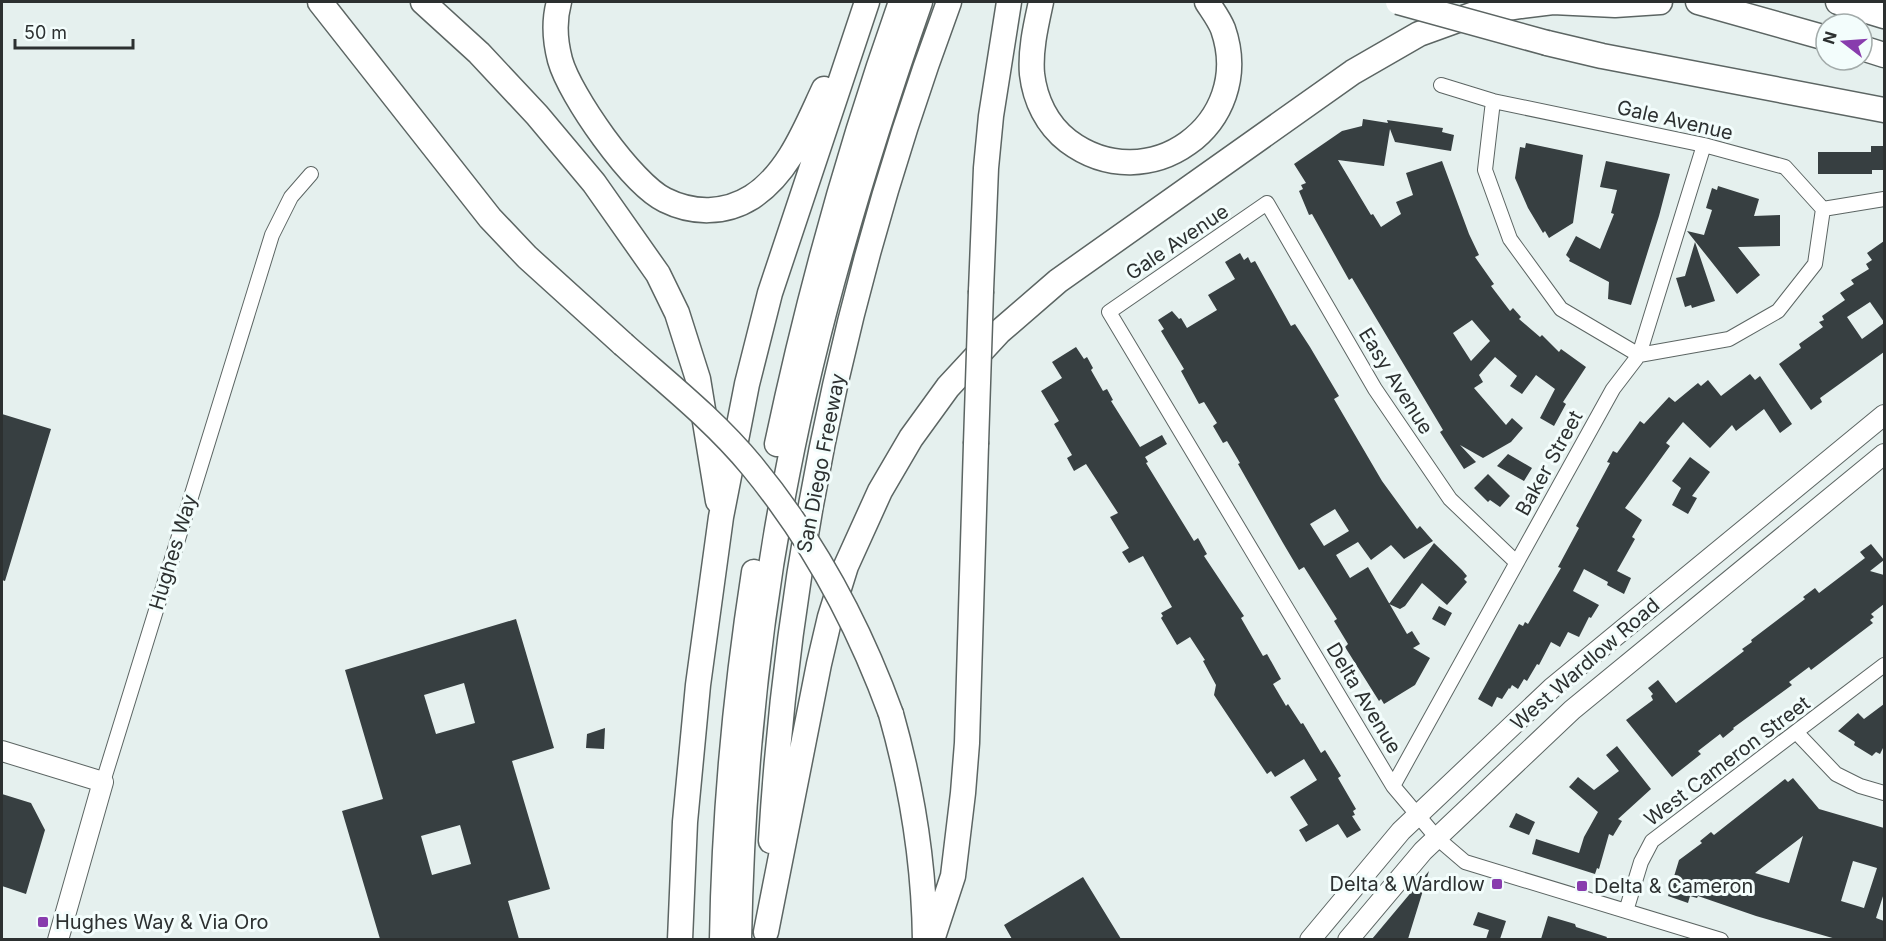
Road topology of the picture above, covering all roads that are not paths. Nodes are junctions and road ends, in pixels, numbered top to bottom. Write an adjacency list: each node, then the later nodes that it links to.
1 (320, 2): 46 (highway, bridge)
2 (423, 2): 30 (highway)
3 (559, 2): 4 (highway)
4 (866, 2): 30 (highway)
5 (901, 2): 44 (highway)
6 (920, 2): 45 (highway)
7 (931, 2): 41 (highway)
8 (949, 2): 41 (highway, San Diego Freeway)
9 (1009, 2): 47 (highway, bridge)
10 (1041, 2): 11 (highway)
11 (1207, 2)
12 (1398, 2): 20 (highway, bridge)
13 (1660, 2): 41 (highway)
14 (1698, 2): 17 (highway)
15 (1838, 2): 16 (highway)
16 (1884, 16)
17 (1814, 35)
18 (1441, 85): 19 (street, Gale Avenue)
19 (1493, 101): 21 (street, Gale Avenue); 27 (street)
20 (1884, 110)
21 (1704, 145): 25 (street, Gale Avenue); 27 (street, Baker Street)
22 (311, 174): 35 (street, Hughes Way)
23 (1884, 198): 25 (street)
24 (1267, 203): 26 (street, Gale Avenue); 31 (street, Easy Avenue)
25 (1823, 209): 27 (street)
26 (1108, 312): 36 (street, Delta Avenue)
27 (1639, 355): 31 (street, Baker Street)
28 (1884, 415): 38 (main road, West Wardlow Road)
29 (1884, 454): 39 (main road, West Wardlow Road)
30 (721, 517): 43 (highway)
31 (1516, 562): 36 (street, Baker Street)
32 (1884, 665): 33 (street, West Cameron Street)
33 (1797, 733): 37 (street); 40 (street, West Cameron Street)
34 (2, 751): 35 (main road)
35 (103, 782): 42 (main road, Hughes Way)
36 (1393, 786): 38 (street, Delta Avenue)
37 (1884, 793)
38 (1417, 816): 39 (street, Delta Avenue); 48 (main road, West Wardlow Road)
39 (1437, 838): 40 (street, Delta Avenue); 49 (main road, West Wardlow Road)
40 (1626, 911): 50 (street, Delta Avenue)
41 (761, 937)
42 (58, 939)
43 (680, 939)
44 (722, 939)
45 (739, 939)
46 (925, 939)
47 (932, 939)
48 (1310, 939)
49 (1348, 939)
50 (1721, 939)

